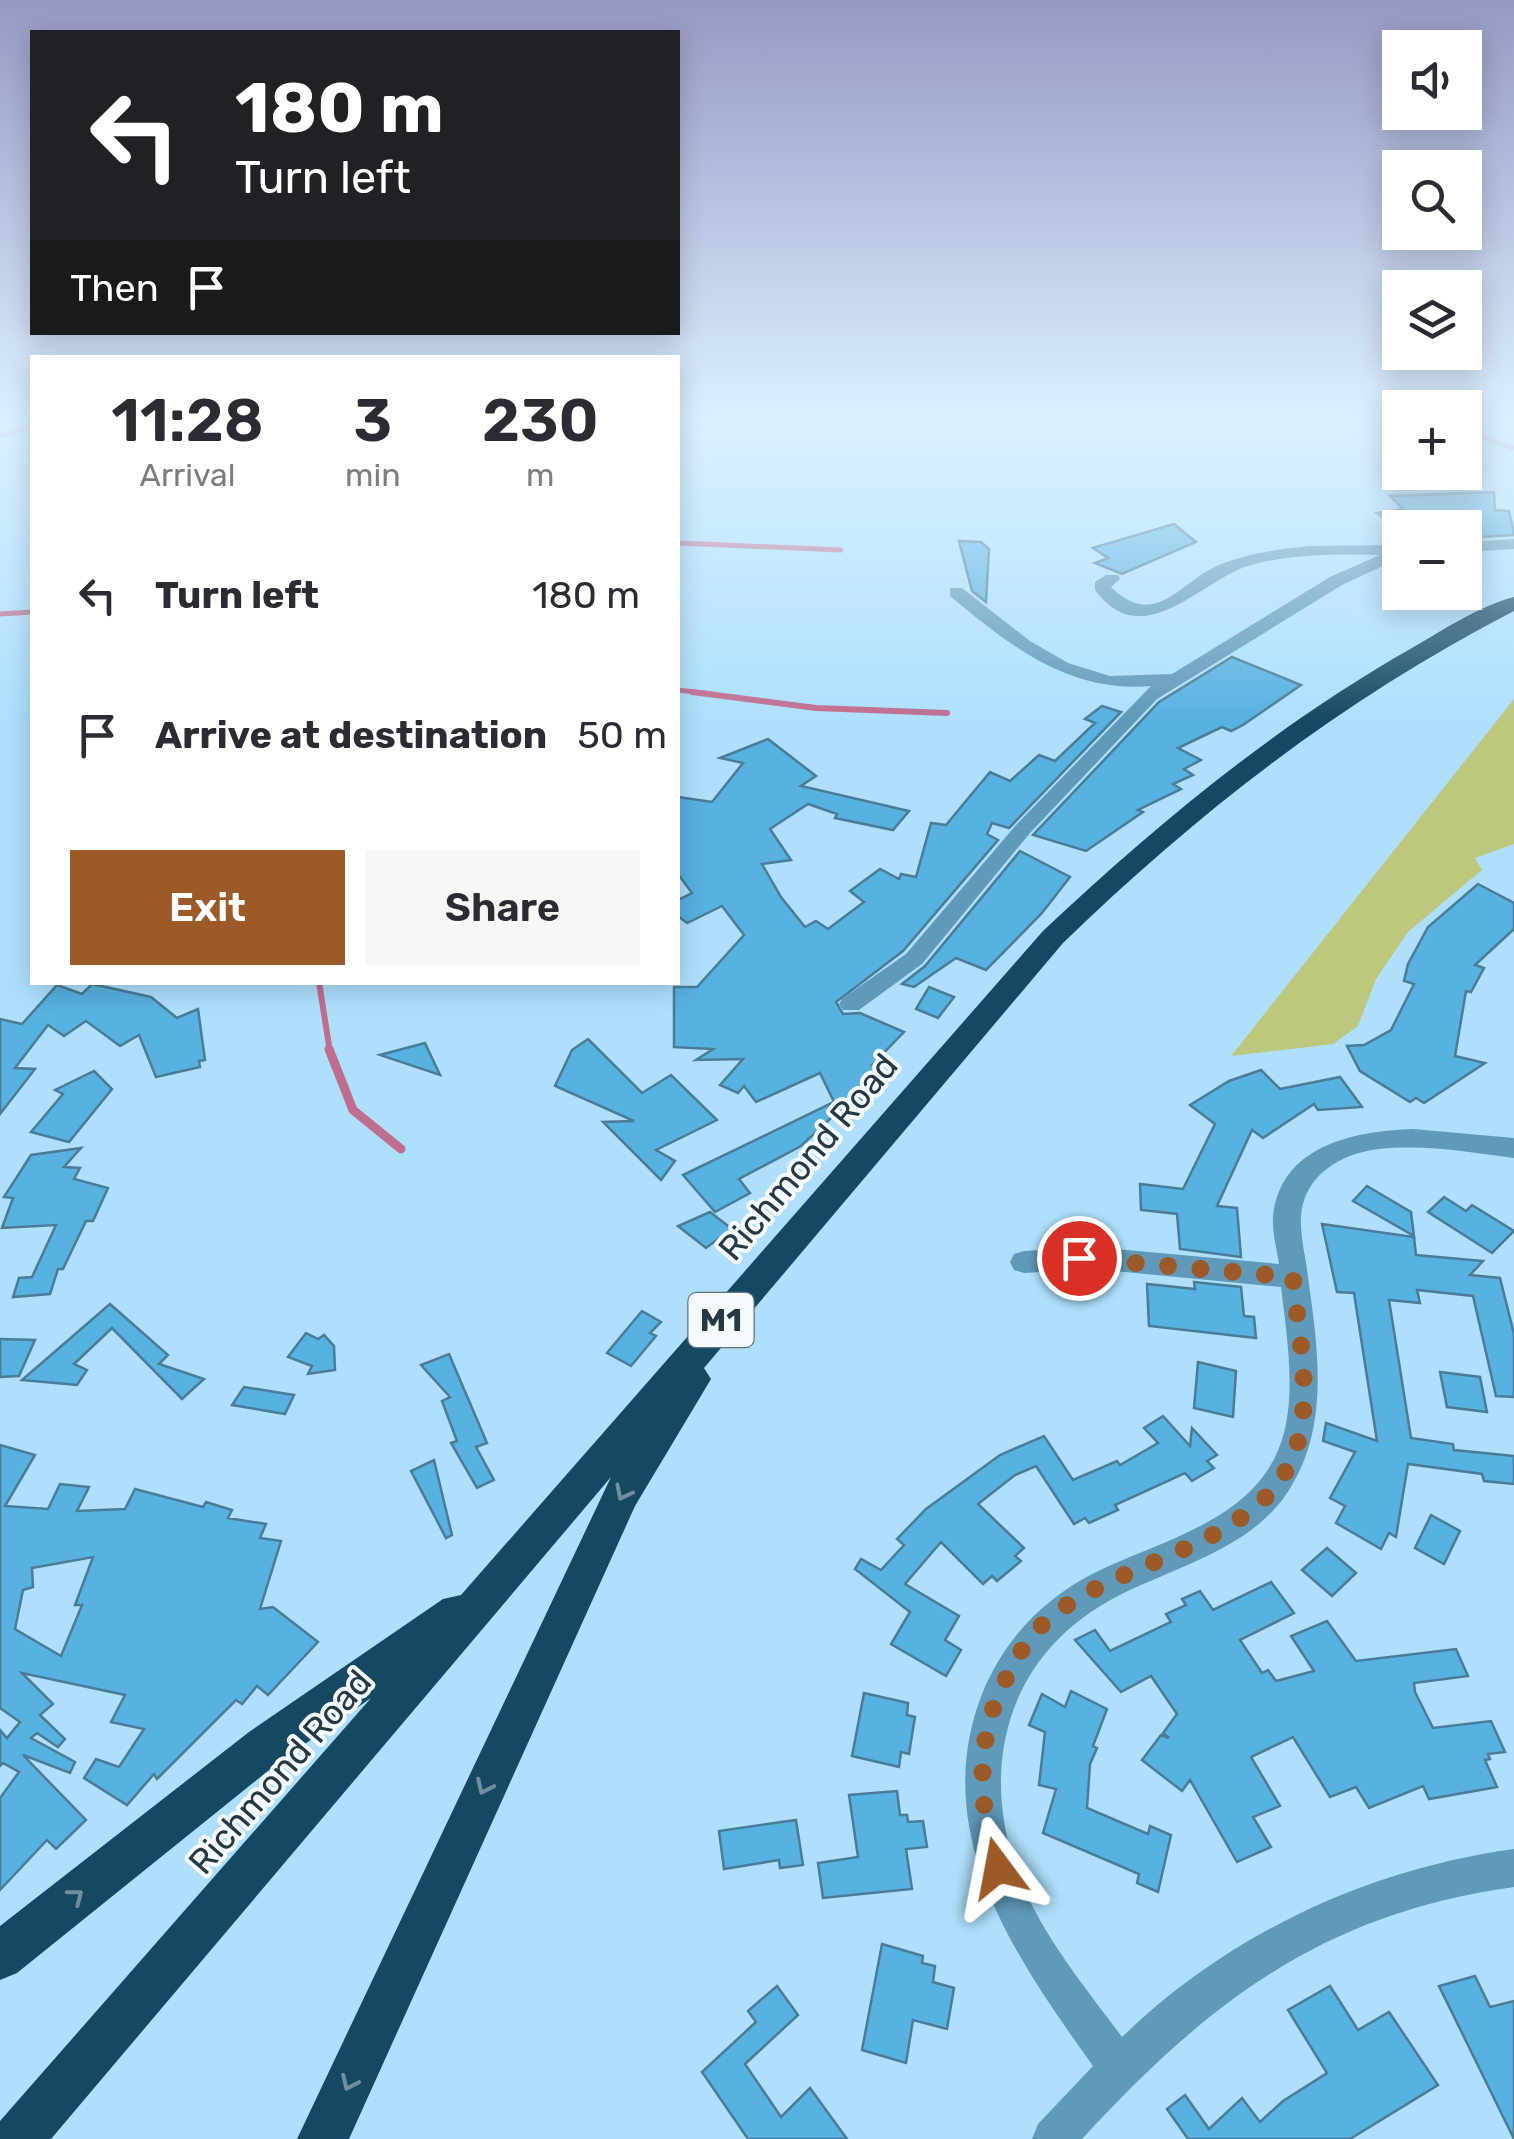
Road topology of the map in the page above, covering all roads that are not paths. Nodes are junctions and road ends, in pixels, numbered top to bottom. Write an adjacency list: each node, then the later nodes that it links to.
1 (1514, 544): 2 (street)
2 (1482, 546)
3 (1382, 551): 5 (street)
4 (1382, 559): 8 (street)
5 (1112, 579)
6 (956, 592): 8 (street)
7 (1514, 603): 12 (highway, Richmond Road / M1)
8 (1172, 679): 9 (street)
9 (851, 1004)
10 (1514, 1148): 13 (street)
11 (1024, 1262): 13 (street)
12 (770, 1264): 14 (highway, Richmond Road / M1); 19 (highway, one-way to 19)
13 (1293, 1277): 17 (street)
14 (486, 1594): 16 (highway, one-way to 14); 18 (highway, Richmond Road / M1)
15 (1514, 1868): 17 (street)
16 (0, 1956)
17 (1119, 2068): 20 (street)
18 (18, 2139)
19 (323, 2139)
20 (1053, 2139)

